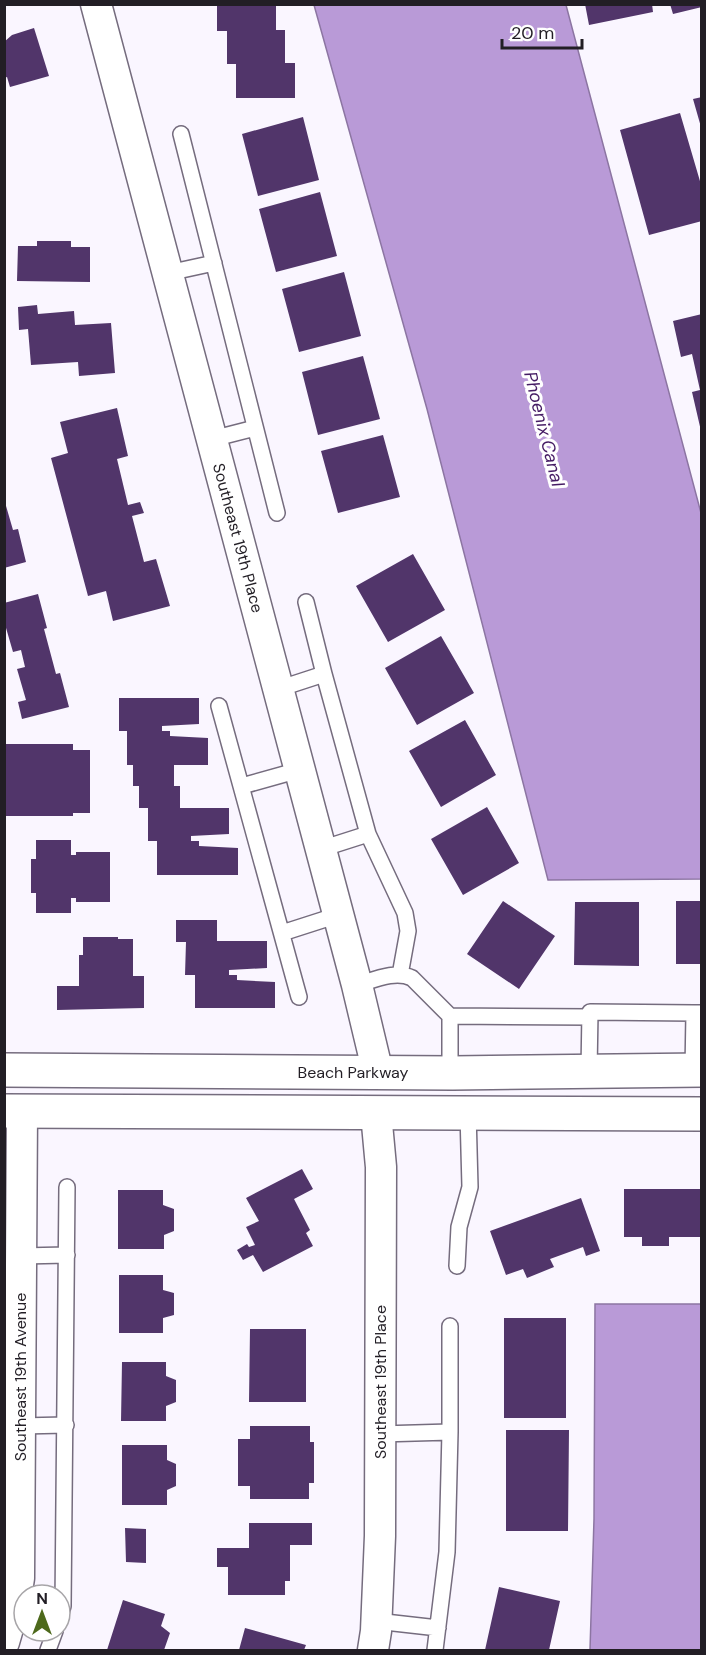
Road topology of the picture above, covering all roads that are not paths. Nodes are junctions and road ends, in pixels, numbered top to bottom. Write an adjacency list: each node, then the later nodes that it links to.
1 (96, 4): 4 (street, Southeast 19th Place)
2 (181, 134): 3 (lane)
3 (214, 263): 4 (lane); 5 (lane)
4 (168, 273): 6 (street, Southeast 19th Place)
5 (255, 428): 6 (lane); 7 (lane)
6 (212, 439): 10 (street, Southeast 19th Place)
7 (277, 513)
8 (306, 602): 9 (lane)
9 (324, 674): 10 (lane); 14 (lane)
10 (278, 689): 12 (street, Southeast 19th Place)
11 (219, 706): 13 (lane)
12 (299, 770): 13 (lane); 15 (street, Southeast 19th Place)
13 (242, 786): 17 (lane)
14 (368, 834): 15 (lane); 18 (lane)
15 (321, 849): 16 (street, Southeast 19th Place)
16 (338, 915): 17 (lane); 19 (street, Southeast 19th Place)
17 (282, 933): 20 (lane)
18 (400, 975): 19 (lane); 22 (lane)
19 (357, 985): 27 (street, Southeast 19th Place)
20 (299, 997)
21 (698, 1013): 23 (lane); 25 (lane)
22 (450, 1016): 23 (lane); 28 (lane)
23 (590, 1017): 26 (lane)
24 (6, 1066): 27 (street, Beach Parkway); 29 (street)
25 (697, 1070): 26 (street, Beach Parkway)
26 (590, 1071): 28 (street, Beach Parkway)
27 (378, 1073): 28 (street, Beach Parkway); 30 (street)
28 (450, 1073)
29 (13, 1111): 30 (street); 35 (street, Southeast 19th Avenue)
30 (376, 1113): 31 (street); 42 (street, Southeast 19th Place)
31 (468, 1113): 32 (street); 36 (lane)
32 (702, 1114)
33 (67, 1187): 34 (lane)
34 (67, 1255): 35 (lane); 39 (lane)
35 (21, 1257): 38 (street, Southeast 19th Avenue)
36 (457, 1266)
37 (450, 1326): 41 (lane)
38 (12, 1392): 40 (street, Southeast 19th Avenue)
39 (66, 1425): 40 (lane); 44 (lane)
40 (20, 1426): 43 (street, Southeast 19th Avenue)
41 (450, 1432): 42 (lane); 46 (lane)
42 (380, 1434): 45 (street, Southeast 19th Place)
43 (12, 1512): 47 (street, Southeast 19th Avenue)
44 (63, 1583)
45 (376, 1621): 46 (lane); 49 (street, Southeast 19th Place)
46 (438, 1628): 50 (lane)
47 (4, 1643): 48 (lane)
48 (22, 1650)
49 (373, 1650)
50 (435, 1650)

